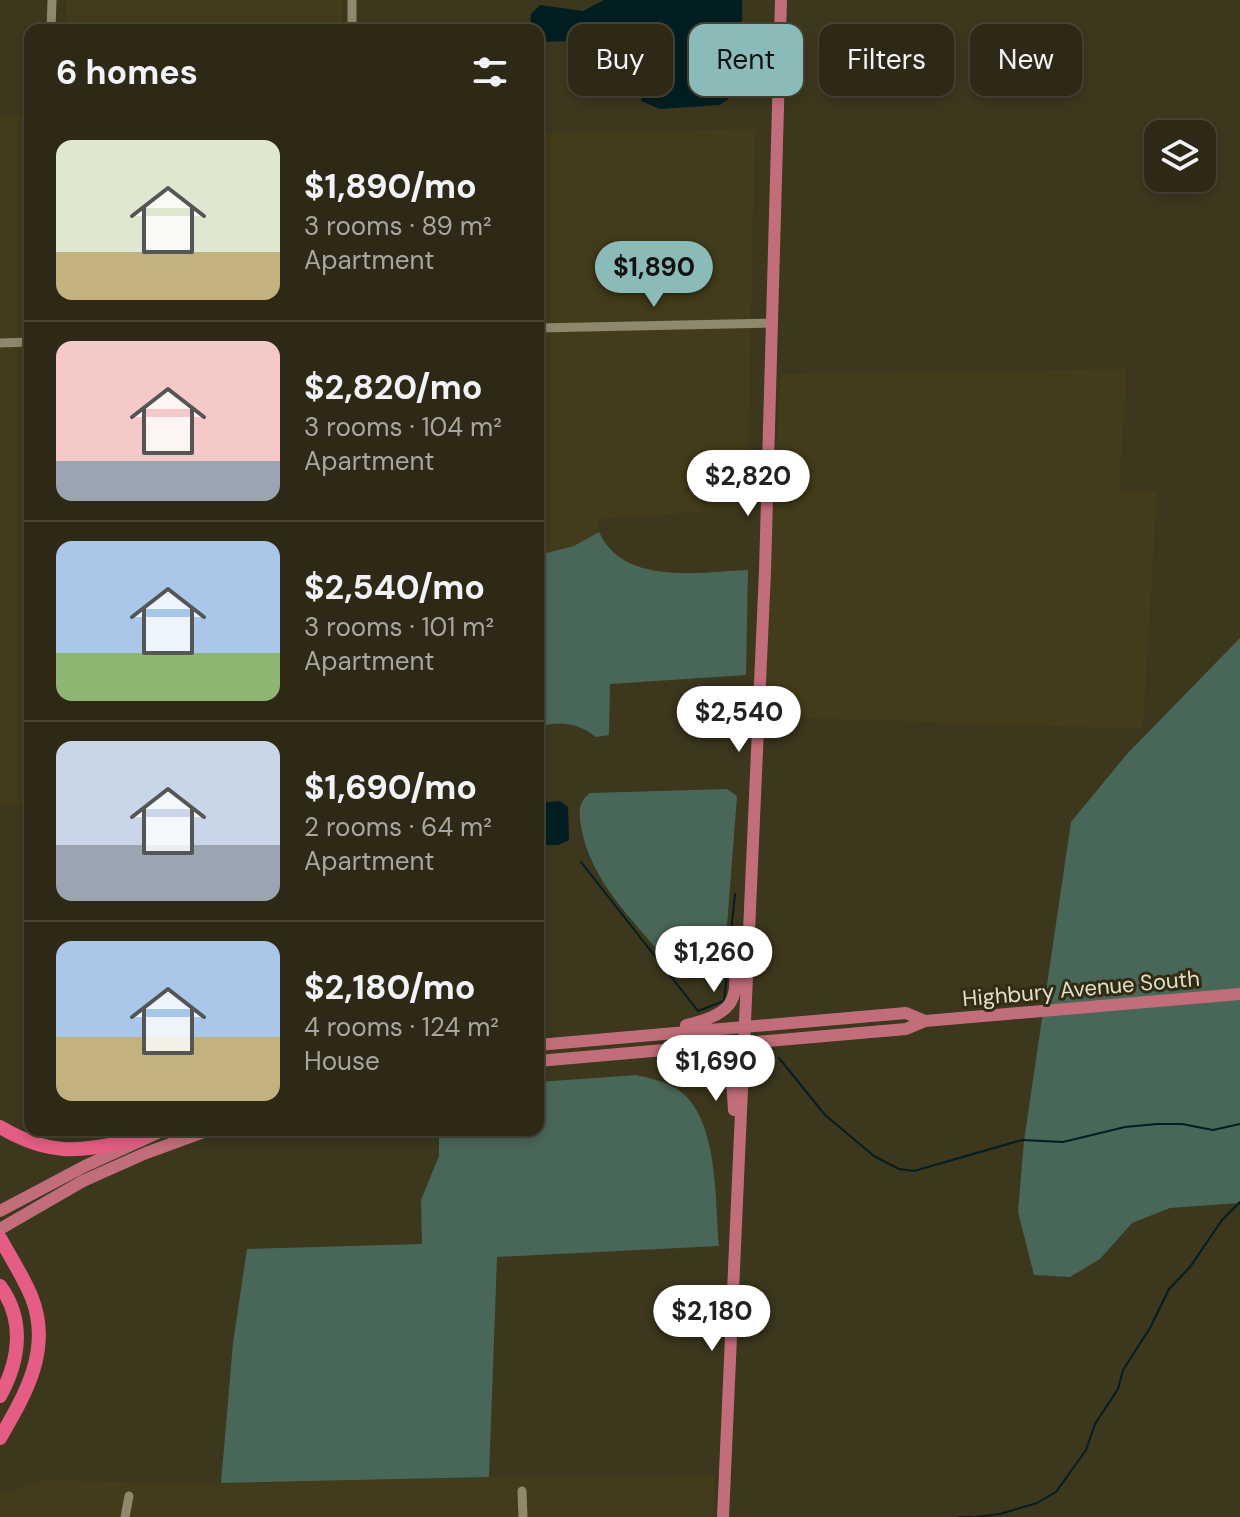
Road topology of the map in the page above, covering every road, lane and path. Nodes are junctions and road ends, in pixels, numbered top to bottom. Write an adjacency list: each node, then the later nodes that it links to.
1 (52, 0): 4 (street)
2 (352, 0): 5 (street)
3 (781, 0): 6 (main road)
4 (51, 24)
5 (352, 24)
6 (772, 323): 7 (street); 10 (main road)
7 (544, 328)
8 (24, 342): 9 (street)
9 (0, 343)
10 (749, 938): 13 (main road); 14 (main road)
11 (1240, 994): 12 (main road, Highbury Avenue South)
12 (925, 1021): 13 (main road, Highbury Avenue South); 15 (main road, Highbury Avenue South)
13 (745, 1027): 14 (main road, Highbury Avenue South); 15 (main road)
14 (651, 1035): 16 (main road, Highbury Avenue South)
15 (745, 1043): 17 (main road, Highbury Avenue South); 23 (main road)
16 (544, 1044)
17 (652, 1053): 18 (main road, Highbury Avenue South); 23 (main road)
18 (544, 1061)
19 (0, 1127): 22 (highway)
20 (149, 1136): 22 (main road)
21 (193, 1136): 25 (main road)
22 (141, 1139): 24 (main road)
23 (737, 1191): 34 (main road)
24 (0, 1211)
25 (0, 1229)
26 (0, 1238): 29 (highway)
27 (0, 1286): 28 (highway)
28 (0, 1396)
29 (0, 1438)
30 (522, 1491): 33 (street)
31 (129, 1496): 32 (street)
32 (125, 1517)
33 (523, 1517)
34 (723, 1517)

